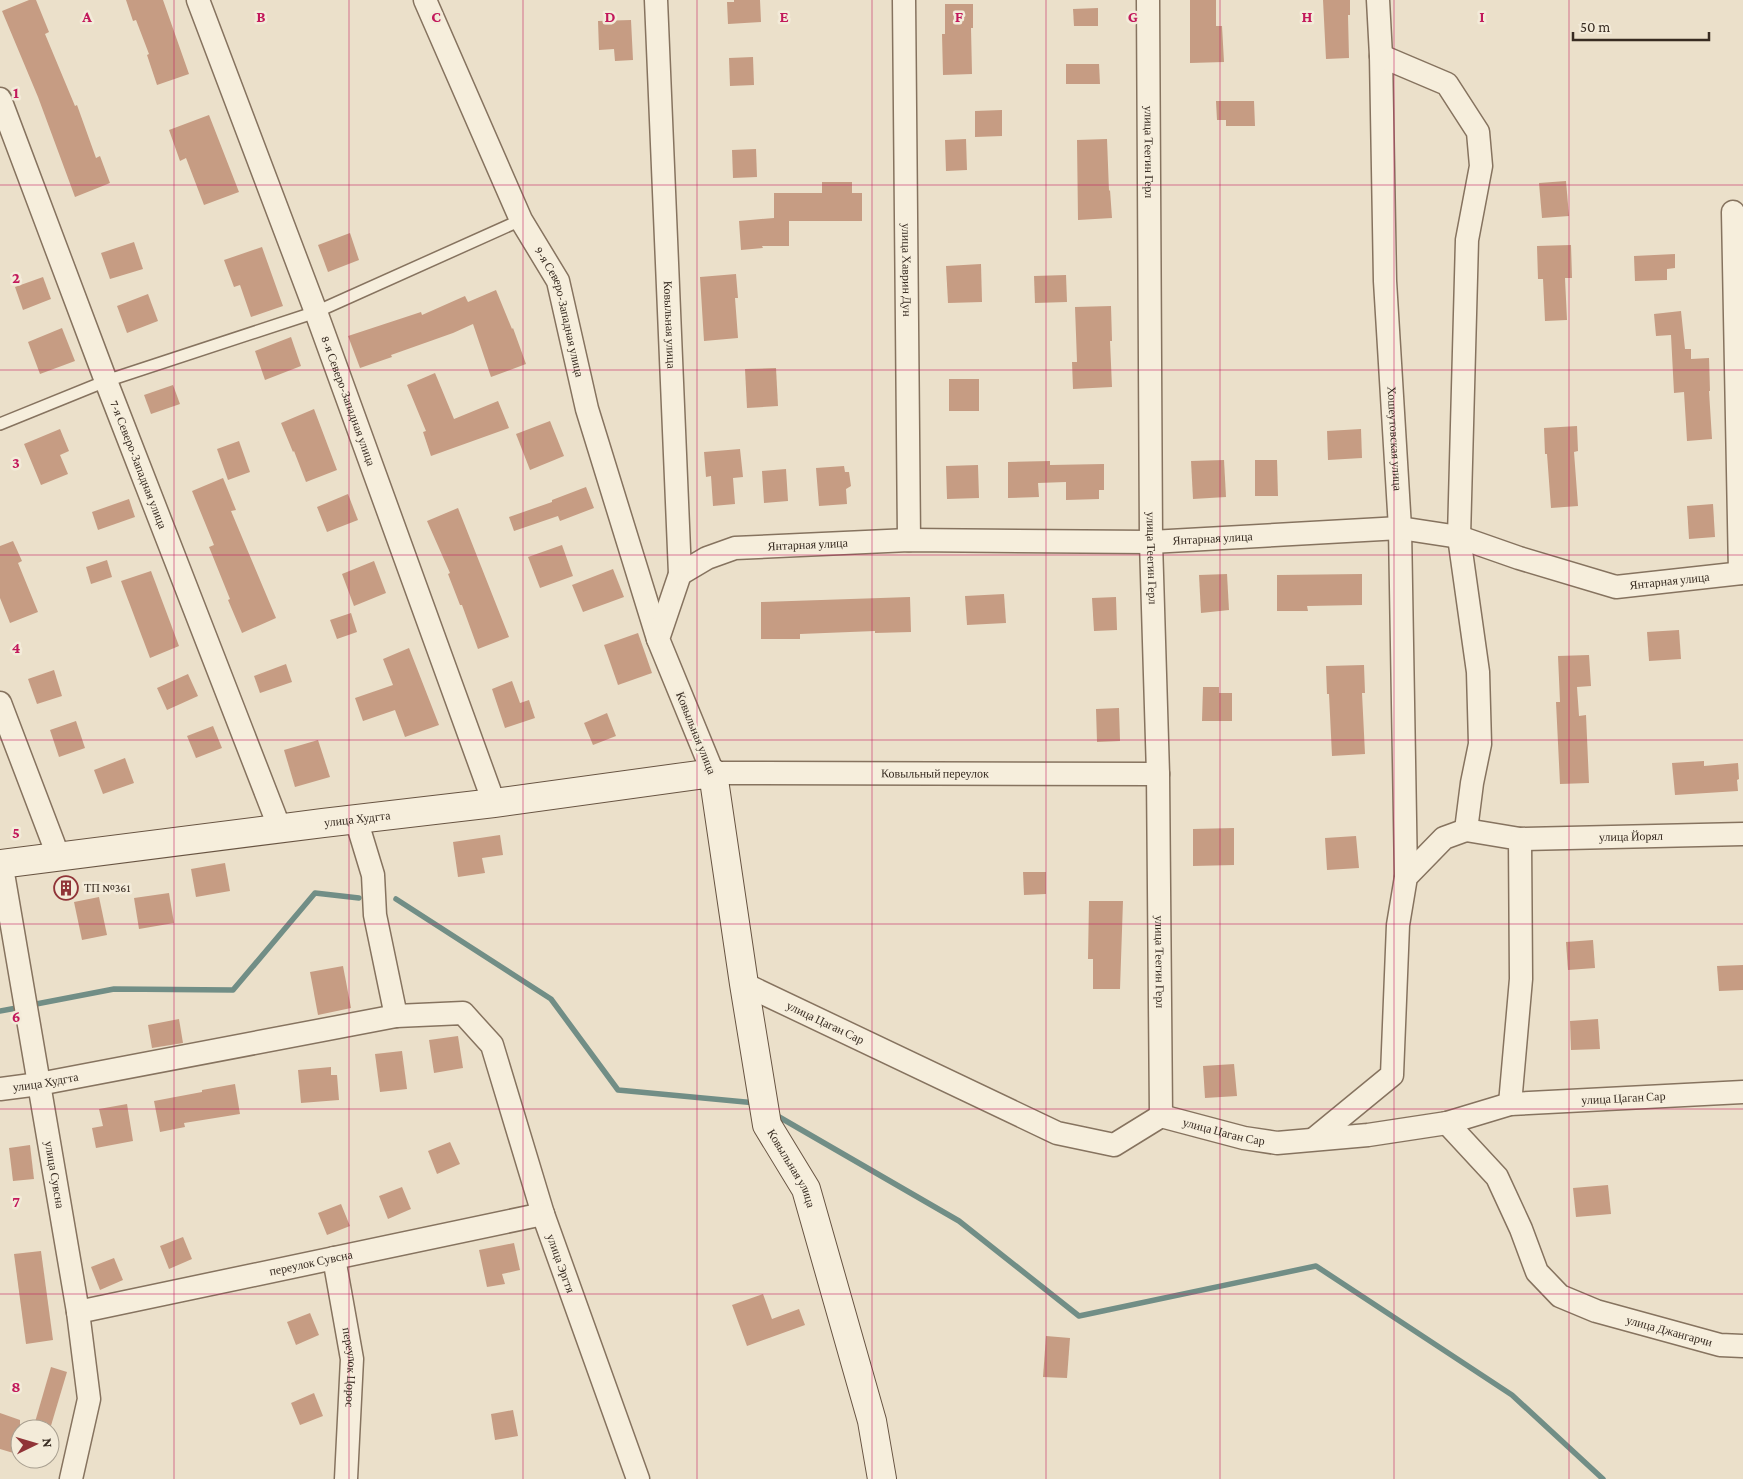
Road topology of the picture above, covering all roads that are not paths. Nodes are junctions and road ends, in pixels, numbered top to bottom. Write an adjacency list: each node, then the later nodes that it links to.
1 (198, 0): 11 (street, 8-я Северо-Западная улица)
2 (426, 0): 10 (street, 9-я Северо-Западная улица)
3 (656, 0): 20 (street, Ковыльная улица)
4 (904, 0): 17 (street, улица Хаврин Дун)
5 (1148, 0): 18 (street, улица Теегин Герл)
6 (1378, 0): 7 (street, Хошеутовская улица)
7 (1381, 56): 15 (street, Хошеутовская улица); 16 (street)
8 (0, 99): 13 (street, 7-я Северо-Западная улица)
9 (1732, 212): 12 (street)
10 (521, 220): 11 (lane); 21 (street, 9-я Северо-Западная улица)
11 (316, 312): 13 (lane); 25 (street, 8-я Северо-Западная улица)
12 (1740, 362): 19 (street)
13 (106, 381): 14 (lane); 27 (street, 7-я Северо-Западная улица)
14 (0, 424)
15 (1400, 528): 16 (street, Янтарная улица); 18 (street, Янтарная улица); 34 (street, Хошеутовская улица)
16 (1459, 537): 19 (street, Янтарная улица); 28 (street)
17 (909, 540): 18 (street, Янтарная улица); 20 (street, Янтарная улица)
18 (1151, 542): 24 (street, улица Теегин Герл)
19 (1742, 573)
20 (680, 574): 21 (street, Ковыльная улица)
21 (658, 639): 23 (street, Ковыльная улица)
22 (0, 703): 31 (street)
23 (714, 773): 24 (street, Ковыльный переулок); 25 (street, улица Худгта); 35 (street, Ковыльная улица)
24 (1158, 774): 42 (street, улица Теегин Герл)
25 (494, 803): 26 (street, улица Худгта)
26 (356, 819): 27 (street, улица Худгта); 36 (street)
27 (280, 829): 31 (street, улица Худгта)
28 (1466, 830): 30 (street, улица Йорял); 34 (street)
29 (1743, 834): 30 (street, улица Йорял)
30 (1520, 839): 41 (street)
31 (60, 858): 32 (street, улица Худгта)
32 (0, 864)
33 (0, 871): 38 (street, улица Сувсна)
34 (1406, 877): 44 (street, Хошеутовская улица)
35 (744, 984): 42 (street, улица Цаган Сар); 52 (street, Ковыльная улица)
36 (396, 1016): 37 (street, улица Худгта); 38 (street, улица Худгта)
37 (492, 1045): 45 (street, улица Эргтя)
38 (39, 1084): 39 (street, улица Худгта); 47 (street, улица Сувсна)
39 (0, 1089)
40 (1743, 1092): 41 (street, улица Цаган Сар)
41 (1510, 1104): 43 (street, улица Цаган Сар)
42 (1161, 1116): 44 (street, улица Цаган Сар)
43 (1447, 1123): 44 (street, улица Цаган Сар); 48 (street, улица Джангарчи)
44 (1314, 1139)
45 (543, 1214): 46 (street, переулок Сувсна); 51 (street, улица Эргтя)
46 (334, 1258): 47 (street, переулок Сувсна); 50 (street, переулок Цорос)
47 (78, 1312): 49 (street, улица Сувсна)
48 (1743, 1346)
49 (71, 1479)
50 (346, 1479)
51 (638, 1479)
52 (882, 1479)

